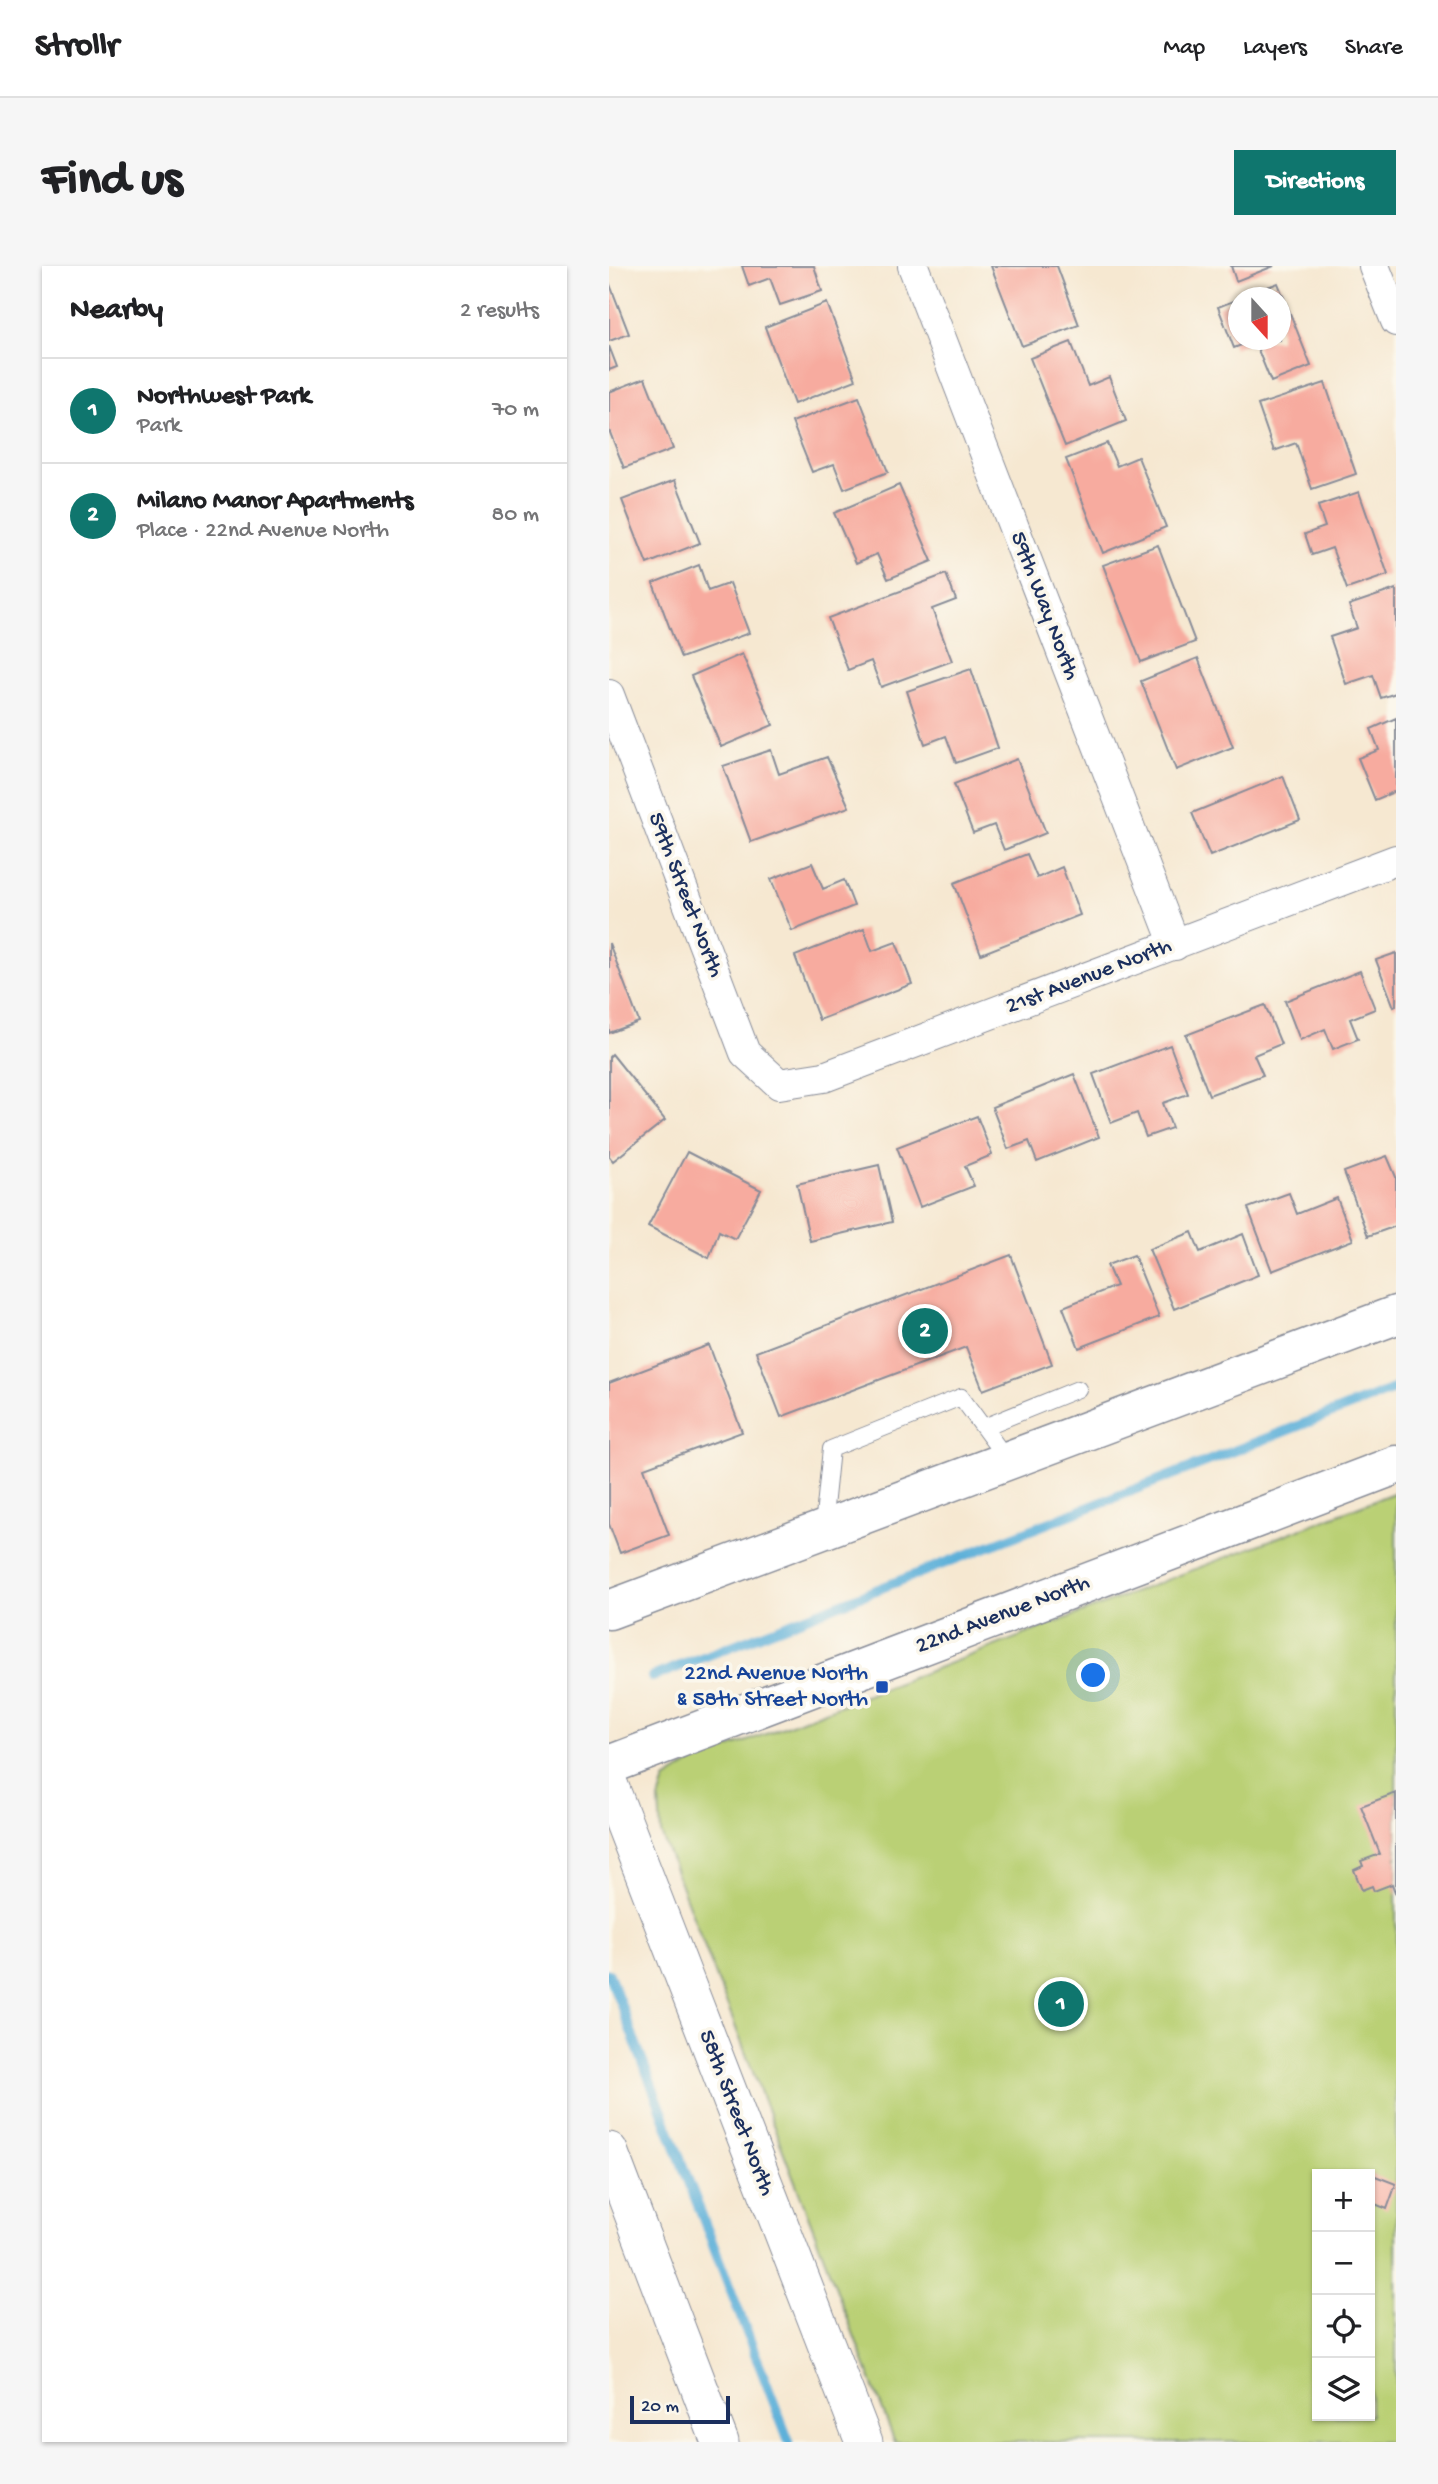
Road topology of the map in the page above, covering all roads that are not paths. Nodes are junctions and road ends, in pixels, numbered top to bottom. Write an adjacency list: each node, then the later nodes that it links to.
1 (913, 266): 6 (street, 59th Way North)
2 (1374, 266): 3 (street)
3 (1396, 321)
4 (609, 695): 7 (street, 59th Street North)
5 (1396, 860): 6 (street, 21st Avenue North)
6 (1175, 945): 7 (street, 21st Avenue North)
7 (779, 1083)
8 (1396, 1315): 11 (main road)
9 (1078, 1390): 10 (lane)
10 (984, 1427): 11 (lane); 13 (lane)
11 (1008, 1461): 13 (main road)
12 (1396, 1465): 15 (main road, 22nd Avenue North)
13 (823, 1530): 14 (main road)
14 (609, 1610)
15 (609, 1765)
16 (609, 1784): 19 (street, 58th Street North)
17 (609, 2151): 18 (street)
18 (720, 2442)
19 (864, 2442)

